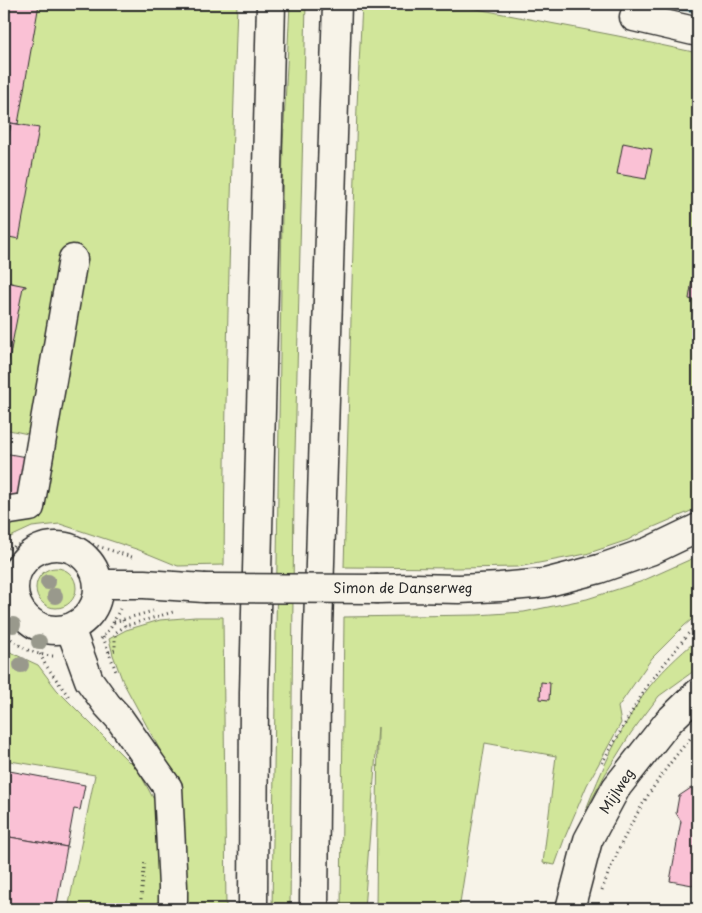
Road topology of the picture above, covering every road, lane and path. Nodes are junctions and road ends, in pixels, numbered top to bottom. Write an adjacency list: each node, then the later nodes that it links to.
1 (271, 4): 23 (main road)
2 (337, 4): 24 (main road)
3 (634, 17): 4 (main road)
4 (698, 32)
5 (73, 259): 6 (main road)
6 (4, 511)
7 (698, 528): 11 (main road, Simon de Danserweg, bridge)
8 (4, 551): 9 (path)
9 (115, 552)
10 (9, 583): 11 (main road); 14 (main road)
11 (98, 584): 14 (main road)
12 (178, 610): 13 (path)
13 (114, 622)
14 (70, 628): 22 (main road)
15 (40, 654): 17 (path)
16 (698, 693): 25 (main road, Mijlweg)
17 (70, 698)
18 (698, 730): 20 (path, Mijlweg)
19 (146, 851): 21 (path)
20 (602, 892)
21 (140, 909)
22 (173, 909)
23 (253, 909)
24 (314, 909)
25 (570, 909)

